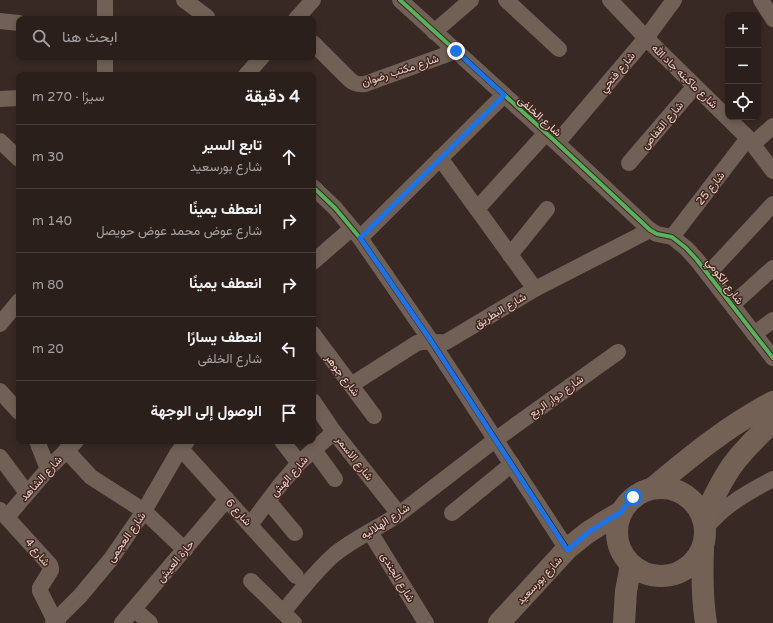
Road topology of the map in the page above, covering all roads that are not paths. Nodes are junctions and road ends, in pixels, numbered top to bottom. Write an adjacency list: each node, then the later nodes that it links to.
1 (105, 0): 10 (street)
2 (184, 0): 11 (street)
3 (313, 0): 12 (street)
4 (400, 0): 16 (street, شارع الخلفى)
5 (471, 0): 16 (street)
6 (506, 0): 19 (street)
7 (610, 0): 17 (street, شارع ماكينه جاد الله)
8 (674, 0): 17 (street, شارع فتحي)
9 (761, 0): 13 (street)
10 (105, 16)
11 (206, 16)
12 (299, 16)
13 (773, 19)
14 (0, 21): 15 (street)
15 (16, 23)
16 (434, 32): 20 (street, شارع الخلفى)
17 (646, 38): 25 (street, شارع ماكينه جاد الله); 30 (street, شارع فتحي)
18 (316, 46): 20 (street, شارع مكتب رضوان)
19 (559, 49)
20 (456, 51): 26 (street, شارع الخلفى)
21 (105, 60): 23 (street)
22 (259, 60): 24 (street)
23 (105, 72)
24 (249, 72)
25 (695, 86): 32 (street, شارع ماكينه جاد الله); 35 (street, شارع القفاص)
26 (504, 95): 30 (street, شارع الخلفى); 34 (street)
27 (16, 98): 28 (street)
28 (0, 99)
29 (773, 126): 32 (street, شارع 25)
30 (551, 138): 39 (street, شارع فتحي); 41 (street, شارع الخلفى)
31 (0, 141): 33 (street)
32 (750, 141): 36 (street, شارع ماكينه جاد الله); 43 (street, شارع 25)
33 (16, 156)
34 (440, 158): 39 (street); 42 (street)
35 (630, 163)
36 (773, 171)
37 (316, 190): 42 (street)
38 (773, 204): 47 (street)
39 (477, 209): 44 (street)
40 (547, 209): 44 (street)
41 (650, 230): 43 (street, شارع الكومي); 48 (street, شارع البطريق)
42 (355, 234): 45 (street); 55 (street)
43 (672, 237): 47 (street, شارع الكومي)
44 (510, 254): 48 (street)
45 (316, 260)
46 (773, 268): 50 (street)
47 (708, 274): 50 (street, شارع الكومي)
48 (536, 288): 55 (street, شارع البطريق)
49 (16, 305): 52 (street)
50 (732, 305): 53 (street, شارع الكومي)
51 (773, 320): 53 (street)
52 (0, 324)
53 (754, 334): 57 (street, شارع الكومي)
54 (316, 338): 58 (street, شارع جوهر)
55 (431, 341): 58 (street, شارع البطريق); 66 (street)
56 (618, 352): 66 (street, شارع دوار الربع)
57 (773, 358)
58 (351, 385): 63 (street, شارع جوهر)
59 (0, 391): 62 (street)
60 (773, 402): 78 (street)
61 (316, 405): 65 (street, شارع الاسمر)
62 (16, 409)
63 (374, 416)
64 (773, 422): 88 (street)
65 (334, 432): 71 (street, شارع الهش); 86 (street, شارع الاسمر)
66 (495, 440): 74 (street); 86 (street, شارع الهلاليه)
67 (38, 444): 75 (street)
68 (284, 444): 73 (street)
69 (184, 445): 80 (street, شارع 6); 82 (street, شارع العجمى)
70 (71, 446): 75 (street, شارع الشاهد); 82 (street)
71 (314, 450): 73 (street, شارع الهش); 76 (street)
72 (0, 457): 79 (street)
73 (299, 463): 81 (street, شارع الهش)
74 (512, 464): 84 (street); 92 (street)
75 (48, 469): 79 (street, شارع الشاهد)
76 (335, 479)
77 (773, 480): 88 (street)
78 (653, 488): 83 (street); 88 (street)
79 (27, 493): 85 (street, شارع الشاهد)
80 (227, 500): 87 (street, شارع 6); 91 (street, حارة العيش)
81 (268, 501): 87 (street, شارع الهش); 90 (street)
82 (144, 512): 91 (street); 99 (street, شارع العجمى)
83 (621, 512): 92 (street, شارع بورسعيد); 93 (street)
84 (452, 513)
85 (4, 514): 99 (street, شارع 4)
86 (399, 514): 89 (street, شارع الهلاليه)
87 (250, 525): 94 (street, شارع 6)
88 (704, 531): 93 (street); 104 (street)
89 (370, 532): 97 (street, شارع الهلاليه); 102 (street, شارع الجندى)
90 (295, 533)
91 (185, 550): 96 (street, حارة العيش)
92 (567, 550): 98 (street, شارع بورسعيد)
93 (631, 565): 103 (street)
94 (296, 576)
95 (251, 581): 97 (street, شارع الهلاليه)
96 (134, 609): 100 (street, حارة العيش); 101 (street)
97 (289, 617)
98 (503, 621)
99 (55, 622)
100 (122, 623)
101 (150, 623)
102 (426, 623)
103 (624, 623)
104 (706, 623)

